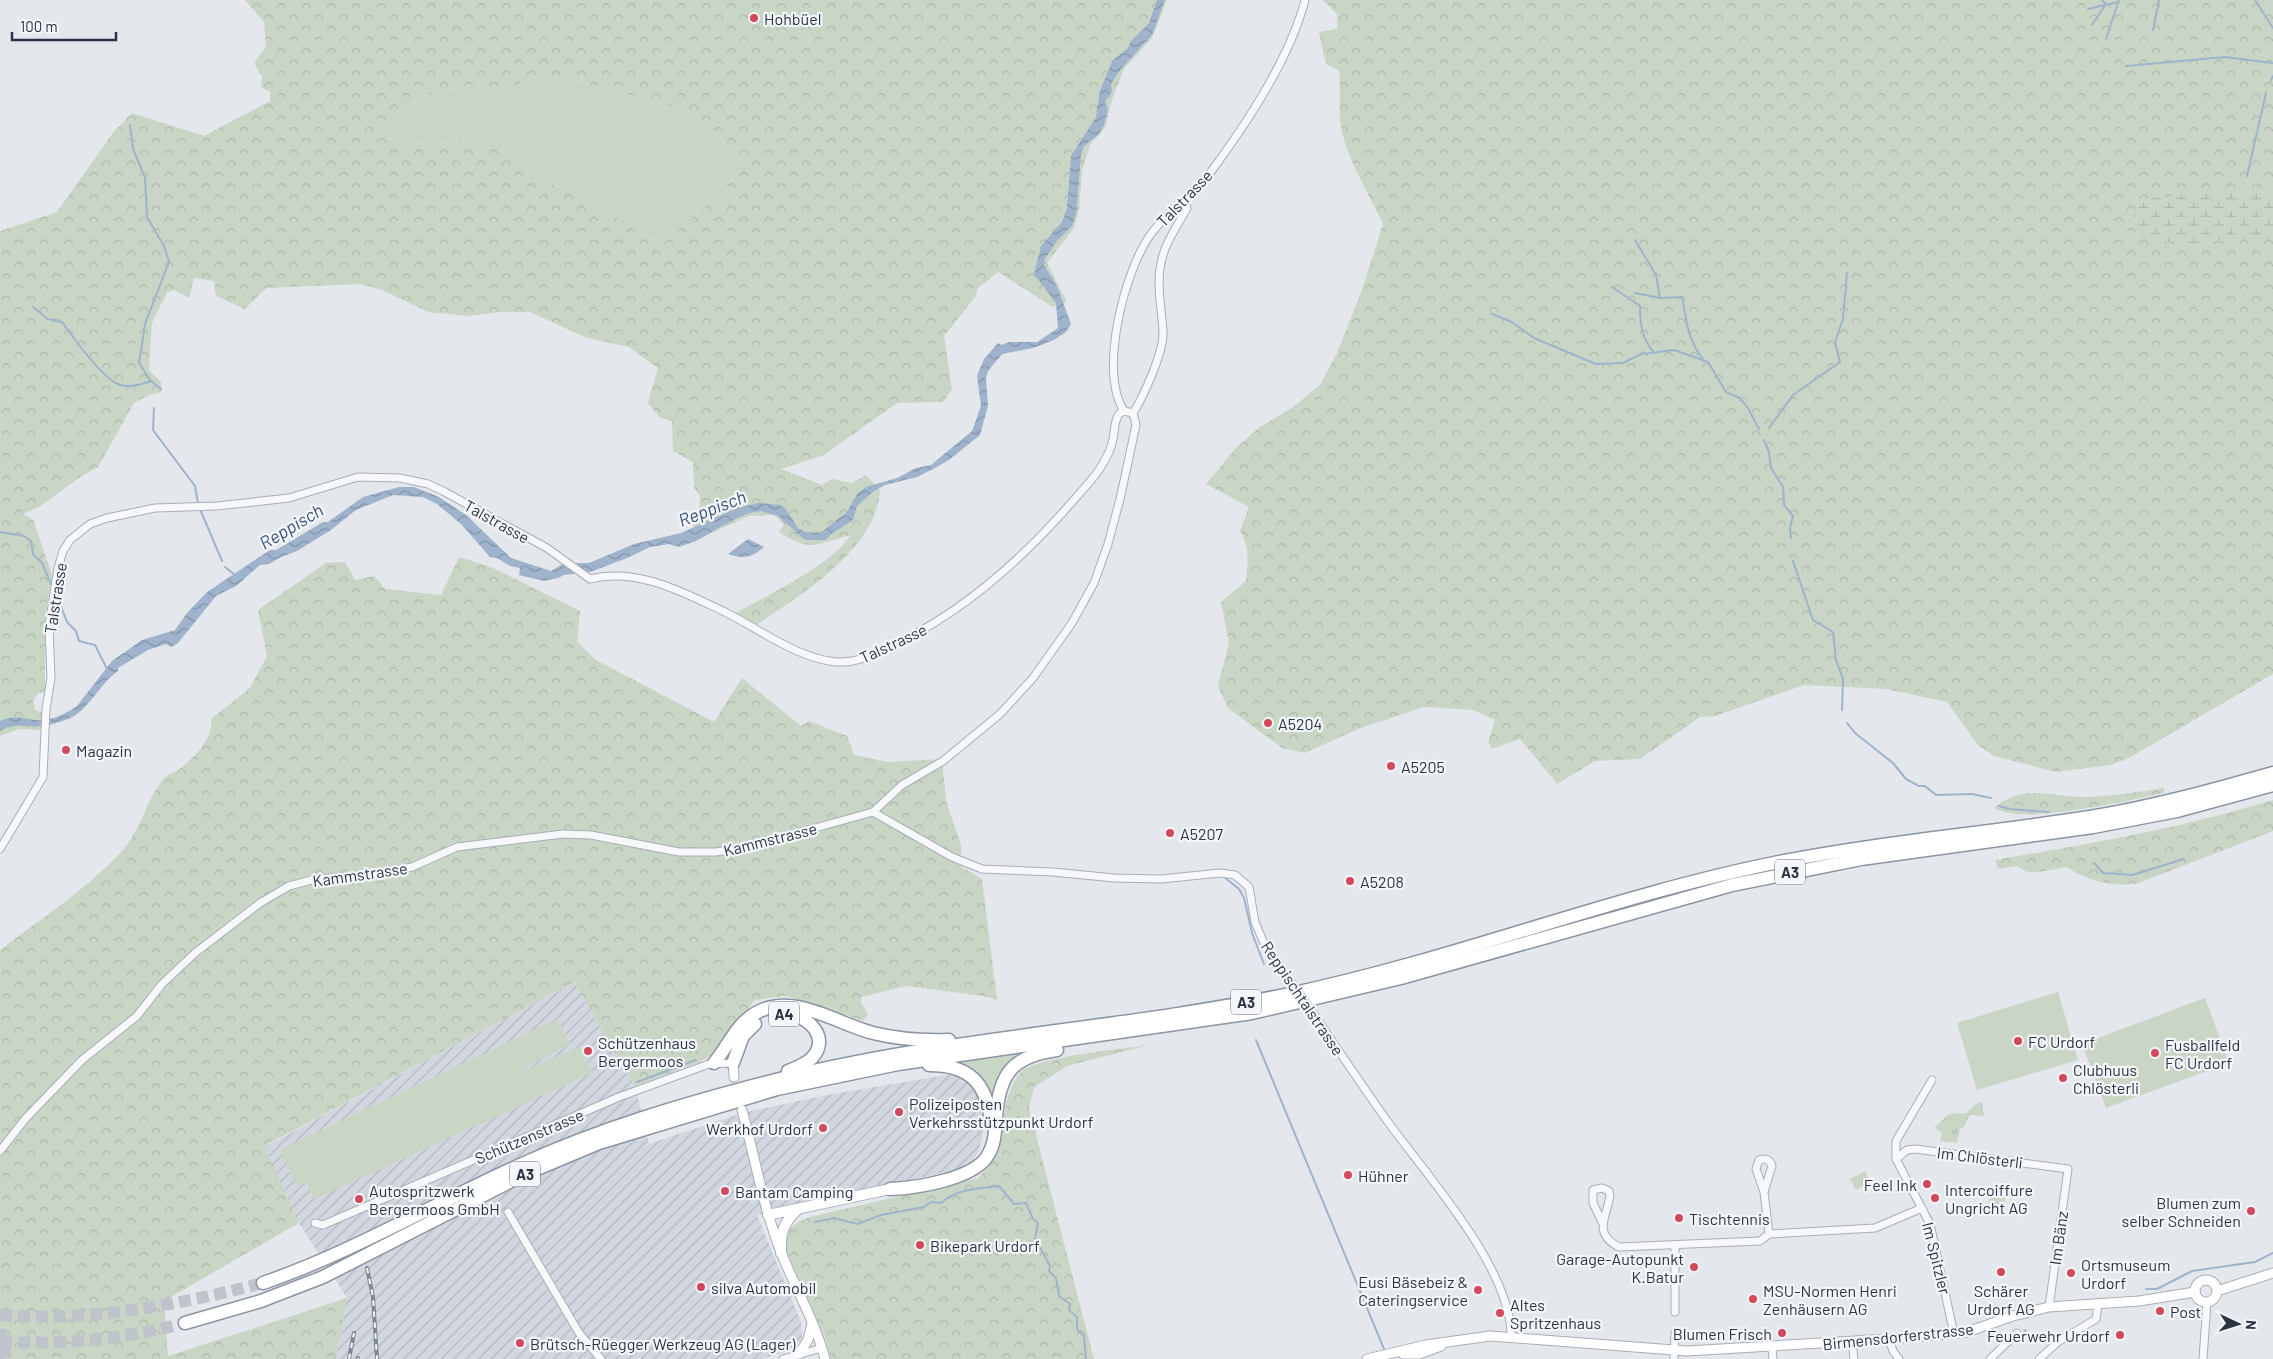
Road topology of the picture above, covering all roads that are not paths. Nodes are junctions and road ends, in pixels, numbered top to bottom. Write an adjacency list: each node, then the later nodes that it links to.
1 (1305, 0): 2 (street, Talstrasse)
2 (1185, 200): 3 (street, Talstrasse); 4 (street)
3 (1124, 411): 4 (street); 8 (street, Talstrasse)
4 (1133, 413): 7 (street)
5 (2273, 773): 11 (highway, A3)
6 (2273, 785): 10 (highway, A3)
7 (873, 812): 20 (street, Kammstrasse); 47 (street, Reppischtalstrasse, bridge)
8 (0, 849)
9 (739, 1028): 11 (highway, A4); 12 (highway, A4); 13 (highway)
10 (1108, 1035): 14 (highway, A3); 18 (highway)
11 (1016, 1037): 17 (highway, A3)
12 (714, 1063): 13 (street, Schützenstrasse); 30 (street, Schützenstrasse)
13 (733, 1063): 15 (main road); 17 (highway, A4)
14 (863, 1070): 18 (highway); 43 (highway, A3)
15 (734, 1077)
16 (1932, 1080): 21 (street)
17 (765, 1082): 35 (highway, A3)
18 (992, 1105): 23 (highway)
19 (742, 1110): 28 (main road)
20 (0, 1151)
21 (1896, 1159): 22 (street, Im Chlösterli); 26 (street, Im Spitzler)
22 (2068, 1169): 40 (street, Im Bänz)
23 (890, 1189): 25 (main road)
24 (1764, 1192): 31 (street)
25 (799, 1208): 28 (main road); 33 (main road)
26 (1922, 1208): 31 (street); 46 (street, Im Spitzler)
27 (508, 1212): 54 (street)
28 (768, 1215): 33 (main road)
29 (1602, 1222): 32 (street)
30 (315, 1223)
31 (1769, 1234): 32 (street)
32 (1676, 1245): 41 (street)
33 (781, 1253): 42 (main road)
34 (2273, 1273): 36 (main road)
35 (263, 1283)
36 (2217, 1291): 37 (main road, Birmensdorferstrasse); 38 (main road)
37 (2195, 1292): 38 (main road); 39 (main road, Birmensdorferstrasse)
38 (2207, 1302): 63 (street)
39 (2098, 1305): 40 (main road, Birmensdorferstrasse); 62 (street)
40 (2048, 1307): 46 (main road, Birmensdorferstrasse)
41 (1675, 1312)
42 (812, 1322): 50 (main road); 52 (main road)
43 (185, 1323)
44 (1675, 1333): 53 (street)
45 (2017, 1333): 61 (street)
46 (1954, 1334): 48 (main road, Birmensdorferstrasse)
47 (1512, 1337): 53 (main road, Birmensdorferstrasse); 57 (main road, Birmensdorferstrasse)
48 (1889, 1340): 49 (main road, Birmensdorferstrasse); 60 (street)
49 (1852, 1342): 51 (main road, Birmensdorferstrasse); 59 (street)
50 (822, 1348): 52 (street); 56 (main road)
51 (1772, 1348): 53 (main road, Birmensdorferstrasse); 58 (street)
52 (799, 1354): 55 (street)
53 (1675, 1355)
54 (601, 1359)
55 (783, 1359)
56 (825, 1359)
57 (1367, 1359)
58 (1773, 1359)
59 (1854, 1359)
60 (1899, 1359)
61 (1990, 1359)
62 (2039, 1359)
63 (2203, 1359)

